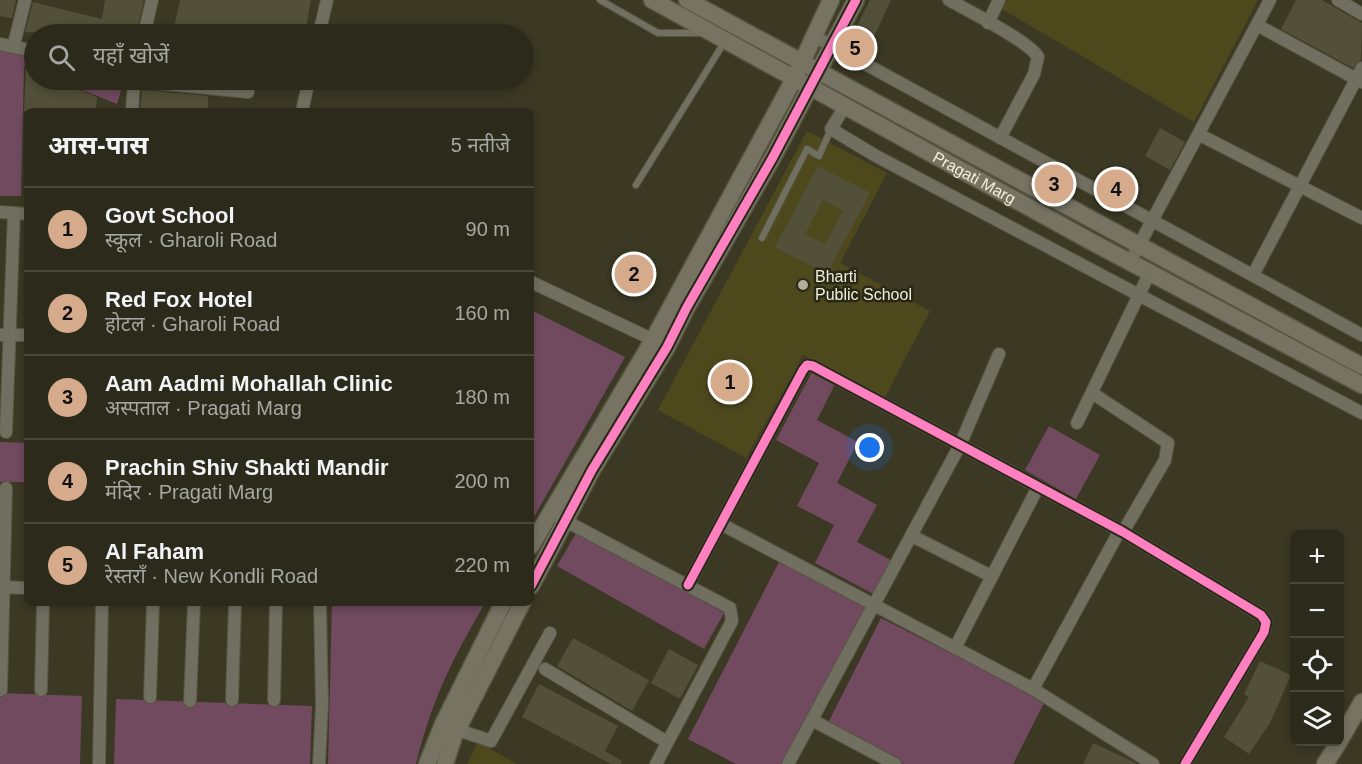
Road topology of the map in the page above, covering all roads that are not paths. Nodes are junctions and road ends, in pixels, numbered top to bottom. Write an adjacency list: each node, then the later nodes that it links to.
1 (25, 0): 21 (street)
2 (152, 0): 15 (street)
3 (327, 0): 16 (street)
4 (600, 0): 19 (lane)
5 (652, 0): 19 (main road, Pragati Marg)
6 (687, 0): 24 (main road, Pragati Marg)
7 (831, 0): 18 (main road)
8 (856, 0): 22 (main road)
9 (949, 0): 14 (street)
10 (999, 0): 14 (street)
11 (1270, 0): 17 (street)
12 (1338, 0): 13 (street)
13 (1362, 14)
14 (988, 23): 38 (street)
15 (146, 24)
16 (321, 24)
17 (1257, 26): 26 (street); 37 (street)
18 (814, 36): 22 (street); 24 (main road)
19 (718, 37): 27 (main road, Pragati Marg); 39 (lane)
20 (0, 44): 21 (street)
21 (14, 44): 23 (street)
22 (831, 46): 25 (main road); 38 (street)
23 (24, 48)
24 (802, 63): 25 (main road, Pragati Marg); 27 (main road)
25 (818, 71): 28 (main road); 47 (main road, Pragati Marg)
26 (1360, 76): 40 (street)
27 (794, 79): 28 (main road, Pragati Marg); 56 (main road)
28 (810, 87): 33 (main road, Pragati Marg); 56 (main road)
29 (131, 90): 34 (street)
30 (228, 90): 32 (street)
31 (307, 90): 35 (street)
32 (248, 92)
33 (845, 106): 36 (street); 48 (main road, Pragati Marg)
34 (132, 108)
35 (303, 108)
36 (831, 129): 46 (lane); 52 (street)
37 (1200, 135): 40 (street); 45 (street)
38 (1000, 138): 45 (street)
39 (636, 185)
40 (1302, 187): 44 (street); 50 (street)
41 (0, 213): 42 (street)
42 (14, 213): 43 (street); 53 (street)
43 (24, 214)
44 (1362, 218)
45 (1152, 221): 47 (street); 50 (street)
46 (762, 238)
47 (1139, 245): 48 (street); 58 (main road, Pragati Marg)
48 (1130, 262): 49 (main road, Pragati Marg)
49 (1150, 272): 52 (street); 59 (main road, Pragati Marg)
50 (1253, 275): 55 (street)
51 (534, 283): 56 (street)
52 (1137, 295): 60 (street); 61 (street)
53 (5, 335): 54 (street); 63 (street)
54 (24, 335)
55 (1362, 335)
56 (660, 343): 67 (main road)
57 (999, 354): 64 (street)
58 (1362, 366)
59 (1362, 385)
60 (1092, 393): 62 (street); 69 (street)
61 (1362, 412)
62 (1077, 423)
63 (6, 432)
64 (960, 445): 65 (street); 68 (street); 70 (street)
65 (1038, 487): 69 (street); 72 (street)
66 (6, 488): 75 (street)
67 (557, 516): 71 (main road); 73 (main road); 74 (street)
68 (721, 524): 74 (street); 77 (street)
69 (1121, 531): 90 (street); 111 (street)
70 (912, 536): 72 (street); 77 (street)
71 (534, 543)
72 (991, 576): 88 (street)
73 (534, 578)
74 (688, 585): 101 (street)
75 (2, 587): 76 (street); 91 (street)
76 (24, 588)
77 (875, 605): 88 (street); 98 (street)
78 (44, 606): 92 (street)
79 (102, 606): 103 (street)
80 (153, 606): 93 (street)
81 (194, 606): 96 (street)
82 (235, 606): 94 (street)
83 (276, 606): 95 (street)
84 (320, 606): 104 (street)
85 (501, 606): 105 (main road)
86 (520, 606): 99 (main road)
87 (550, 633): 99 (street)
88 (955, 648): 90 (street)
89 (545, 669): 101 (street)
90 (1034, 689): 110 (street)
91 (1, 690)
92 (41, 690)
93 (150, 697)
94 (232, 700)
95 (274, 700)
96 (190, 701)
97 (1362, 702): 100 (main road)
98 (812, 720): 108 (street); 109 (street)
99 (458, 730): 106 (main road)
100 (1344, 733)
101 (667, 742): 107 (street)
102 (1336, 746): 112 (main road)
103 (99, 764)
104 (319, 764)
105 (427, 764)
106 (444, 764)
107 (656, 764)
108 (788, 764)
109 (895, 764)
110 (1153, 764)
111 (1185, 764)
112 (1325, 764)

